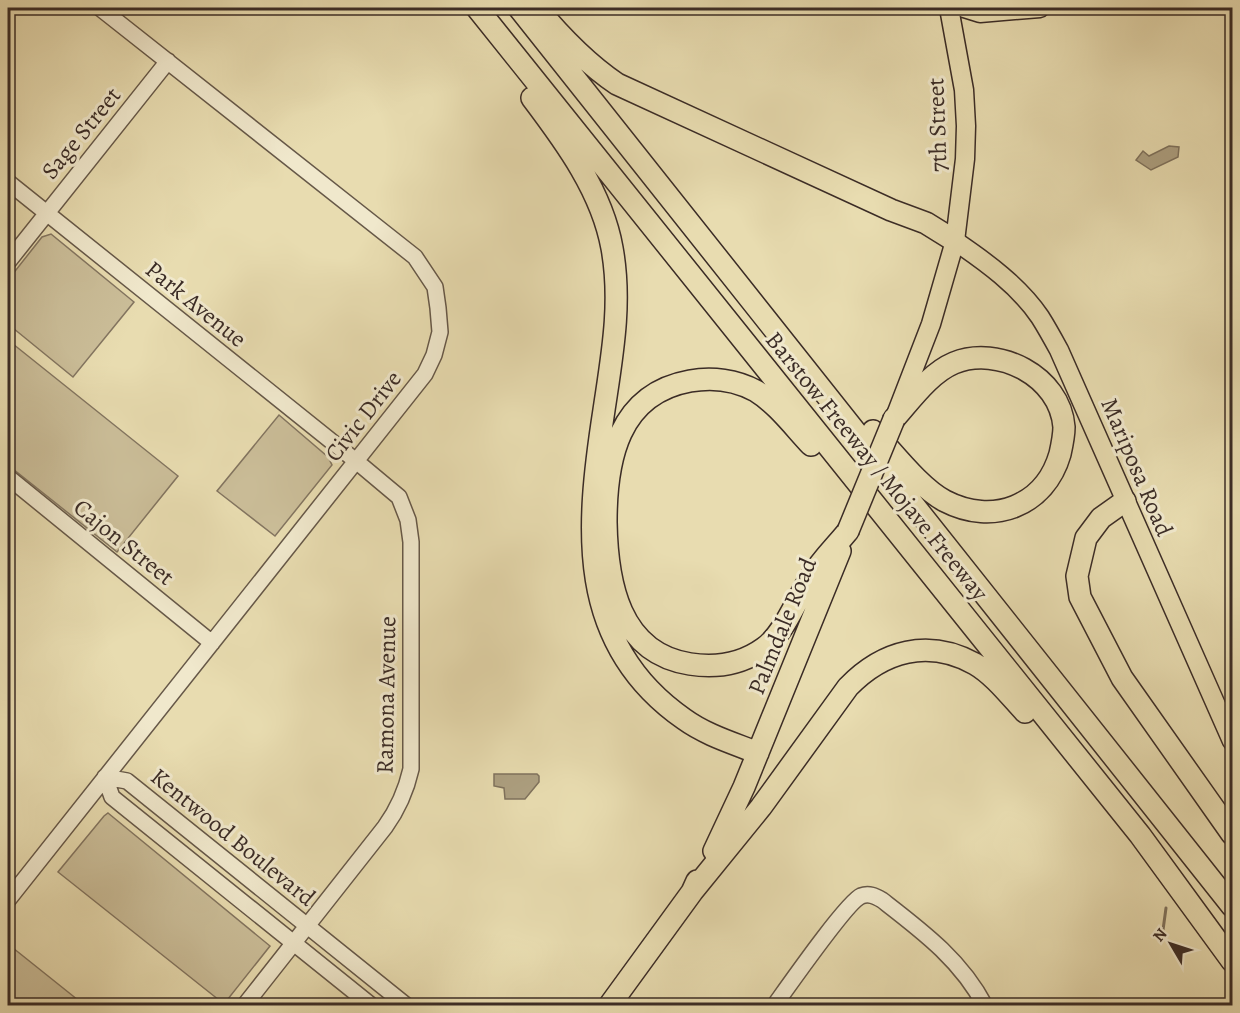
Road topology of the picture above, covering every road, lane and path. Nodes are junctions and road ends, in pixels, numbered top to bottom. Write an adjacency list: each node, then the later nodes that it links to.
1 (100, 8): 9 (street, Civic Drive)
2 (461, 8): 23 (highway)
3 (477, 8): 20 (highway, Barstow Freeway / Mojave Freeway)
4 (519, 8): 14 (highway, Barstow Freeway / Mojave Freeway)
5 (536, 8): 12 (highway)
6 (949, 8): 12 (main road, 7th Street)
7 (964, 8): 8 (main road)
8 (1040, 8)
9 (168, 61): 11 (street, Sage Street); 16 (street, Civic Drive)
10 (8, 182): 11 (street, Park Avenue)
11 (46, 213): 13 (street, Sage Street); 16 (street, Park Avenue)
12 (955, 241): 15 (main road, Palmdale Road); 18 (main road, Mariposa Road)
13 (8, 262)
14 (757, 308): 15 (highway); 29 (highway, Barstow Freeway / Mojave Freeway)
15 (894, 419): 19 (highway, Palmdale Road, bridge)
16 (356, 460): 21 (street, Civic Drive); 30 (street, Ramona Avenue)
17 (8, 477): 21 (street, Cajon Street)
18 (1125, 501): 22 (main road, Mariposa Road); 25 (highway)
19 (848, 531): 20 (highway); 23 (highway, Palmdale Road)
20 (904, 542): 26 (highway, Barstow Freeway / Mojave Freeway)
21 (212, 643): 24 (street, Civic Drive)
22 (1233, 741)
23 (758, 753): 27 (highway, Palmdale Road)
24 (105, 777): 28 (street, Civic Drive); 30 (street, Kentwood Boulevard); 31 (street, Kentwood Boulevard)
25 (1233, 834)
26 (1140, 835): 27 (highway); 32 (highway, Barstow Freeway / Mojave Freeway)
27 (692, 892): 36 (highway, Palmdale Road)
28 (8, 900)
29 (1233, 906)
30 (307, 925): 31 (street, Ramona Avenue); 35 (street, Kentwood Boulevard)
31 (293, 943): 33 (street, Ramona Avenue); 34 (street, Kentwood Boulevard)
32 (1233, 961)
33 (244, 1005)
34 (372, 1005)
35 (408, 1005)
36 (609, 1005)
37 (774, 1005): 38 (street)
38 (986, 1005)

